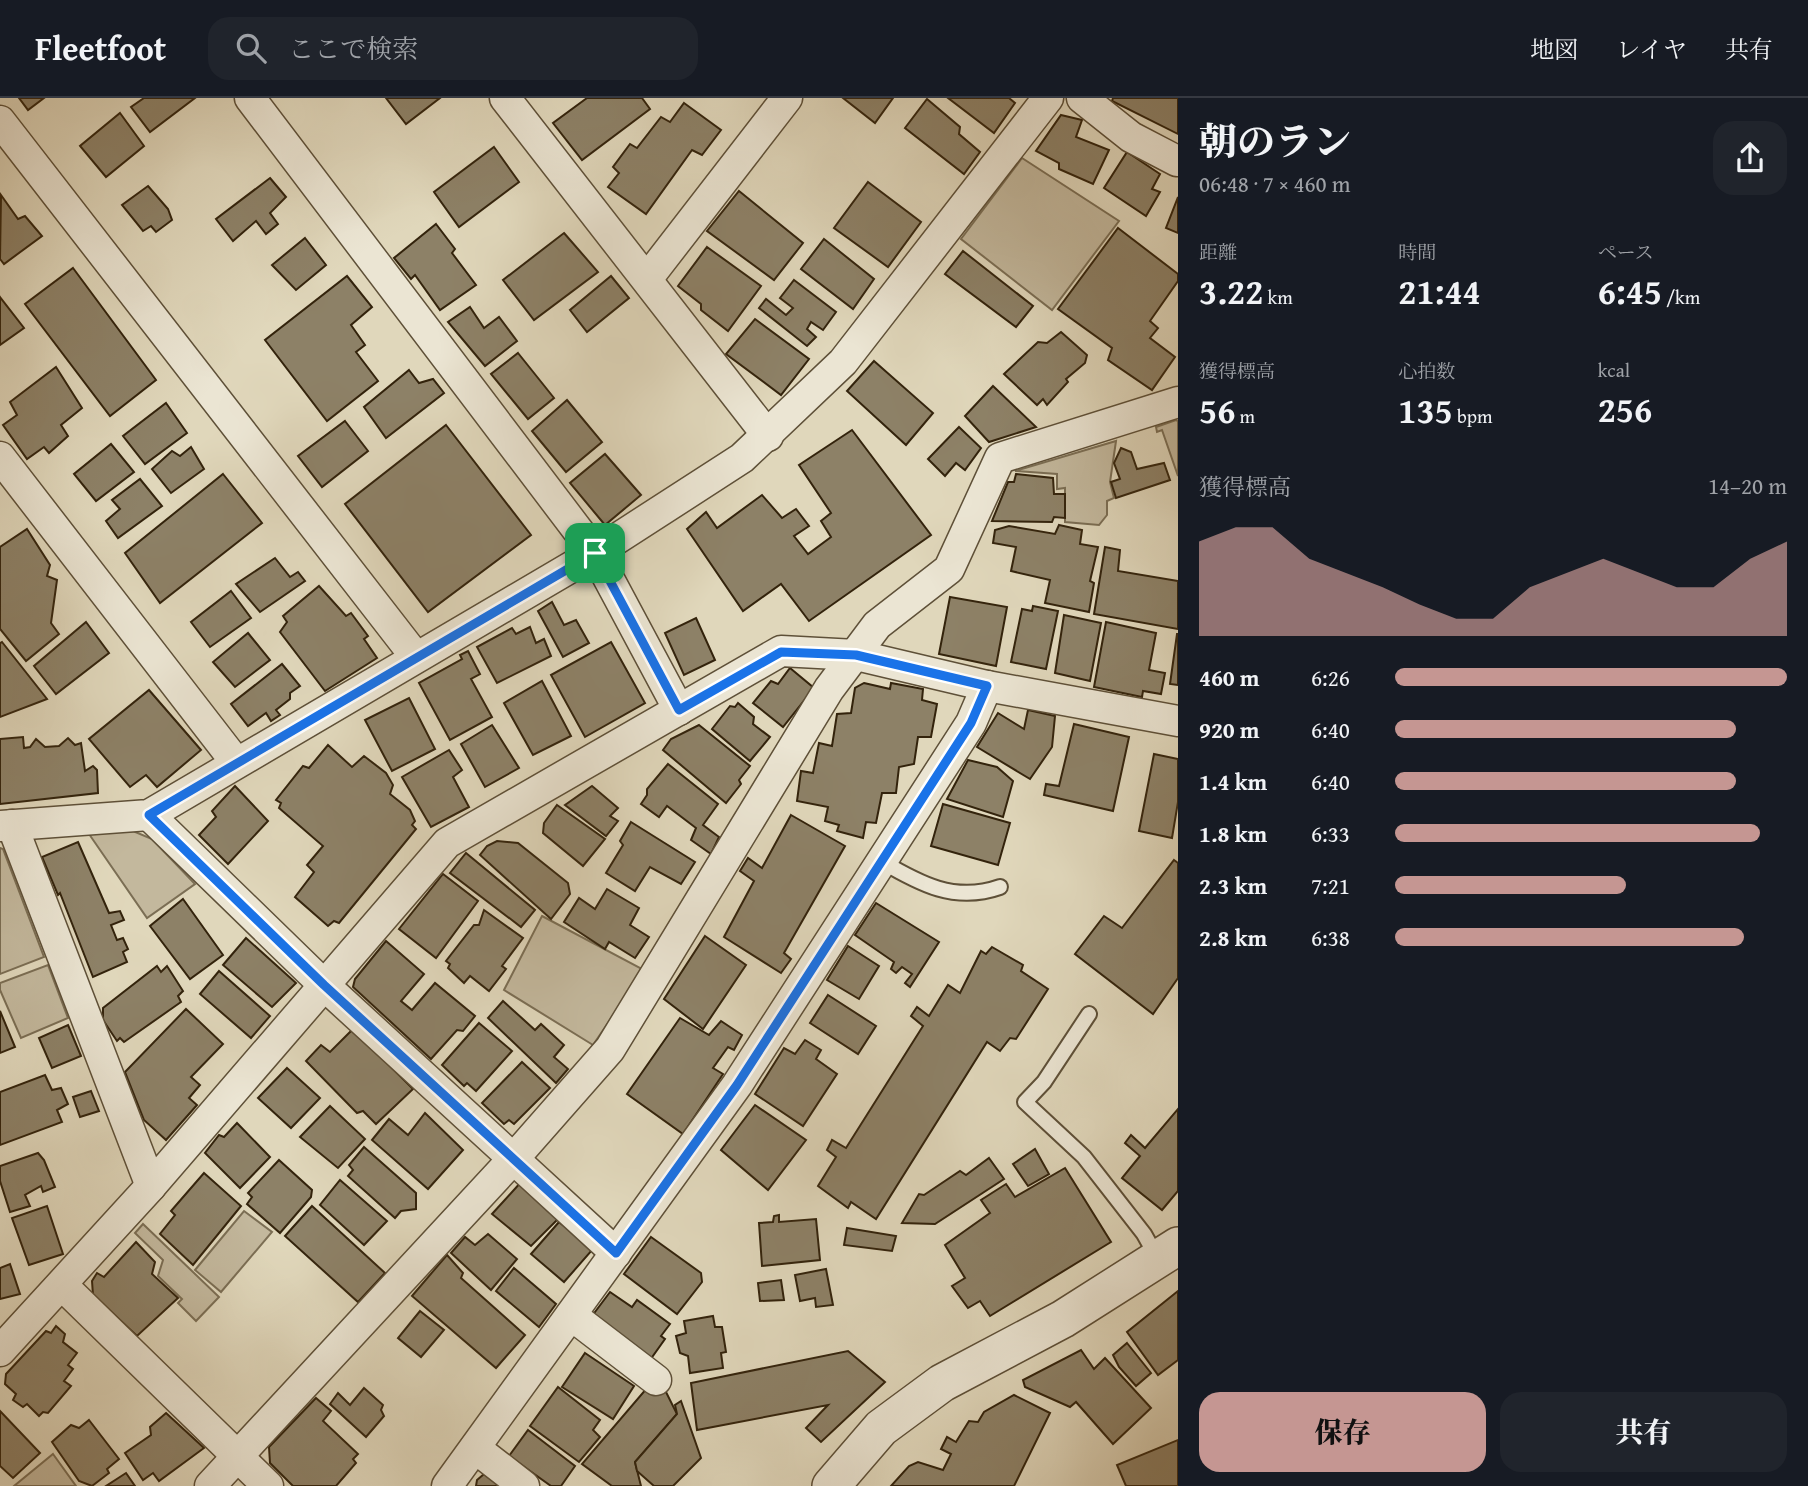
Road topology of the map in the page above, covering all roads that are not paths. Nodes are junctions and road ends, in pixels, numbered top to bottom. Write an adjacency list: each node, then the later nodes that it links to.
1 (250, 98): 12 (street)
2 (505, 98): 8 (street)
3 (787, 98): 8 (street)
4 (1048, 98): 10 (street)
5 (1082, 98): 7 (street)
6 (0, 121): 14 (street)
7 (1177, 161)
8 (647, 279): 10 (street)
9 (1178, 402): 13 (street)
10 (768, 436): 12 (street)
11 (0, 457): 18 (street)
12 (595, 553): 14 (street); 16 (street)
13 (856, 655): 15 (street); 16 (street); 25 (street)
14 (415, 656): 18 (street)
15 (987, 686): 17 (street); 21 (street)
16 (679, 710): 23 (street)
17 (1178, 720)
18 (235, 761): 19 (street)
19 (149, 815): 20 (street); 23 (street)
20 (6, 825): 26 (street)
21 (881, 861): 22 (lane); 27 (street)
22 (1000, 887)
23 (324, 985): 25 (street); 26 (street)
24 (1089, 1014): 28 (lane)
25 (515, 1157): 27 (street); 34 (street)
26 (151, 1186): 29 (street)
27 (616, 1253): 30 (street)
28 (1168, 1253): 39 (street)
29 (62, 1285): 31 (street); 34 (street)
30 (571, 1315): 32 (street); 33 (street)
31 (0, 1351)
32 (656, 1380)
33 (475, 1448): 37 (street); 38 (street)
34 (238, 1458): 35 (street); 36 (street)
35 (210, 1486)
36 (268, 1486)
37 (447, 1486)
38 (524, 1486)
39 (831, 1486)

